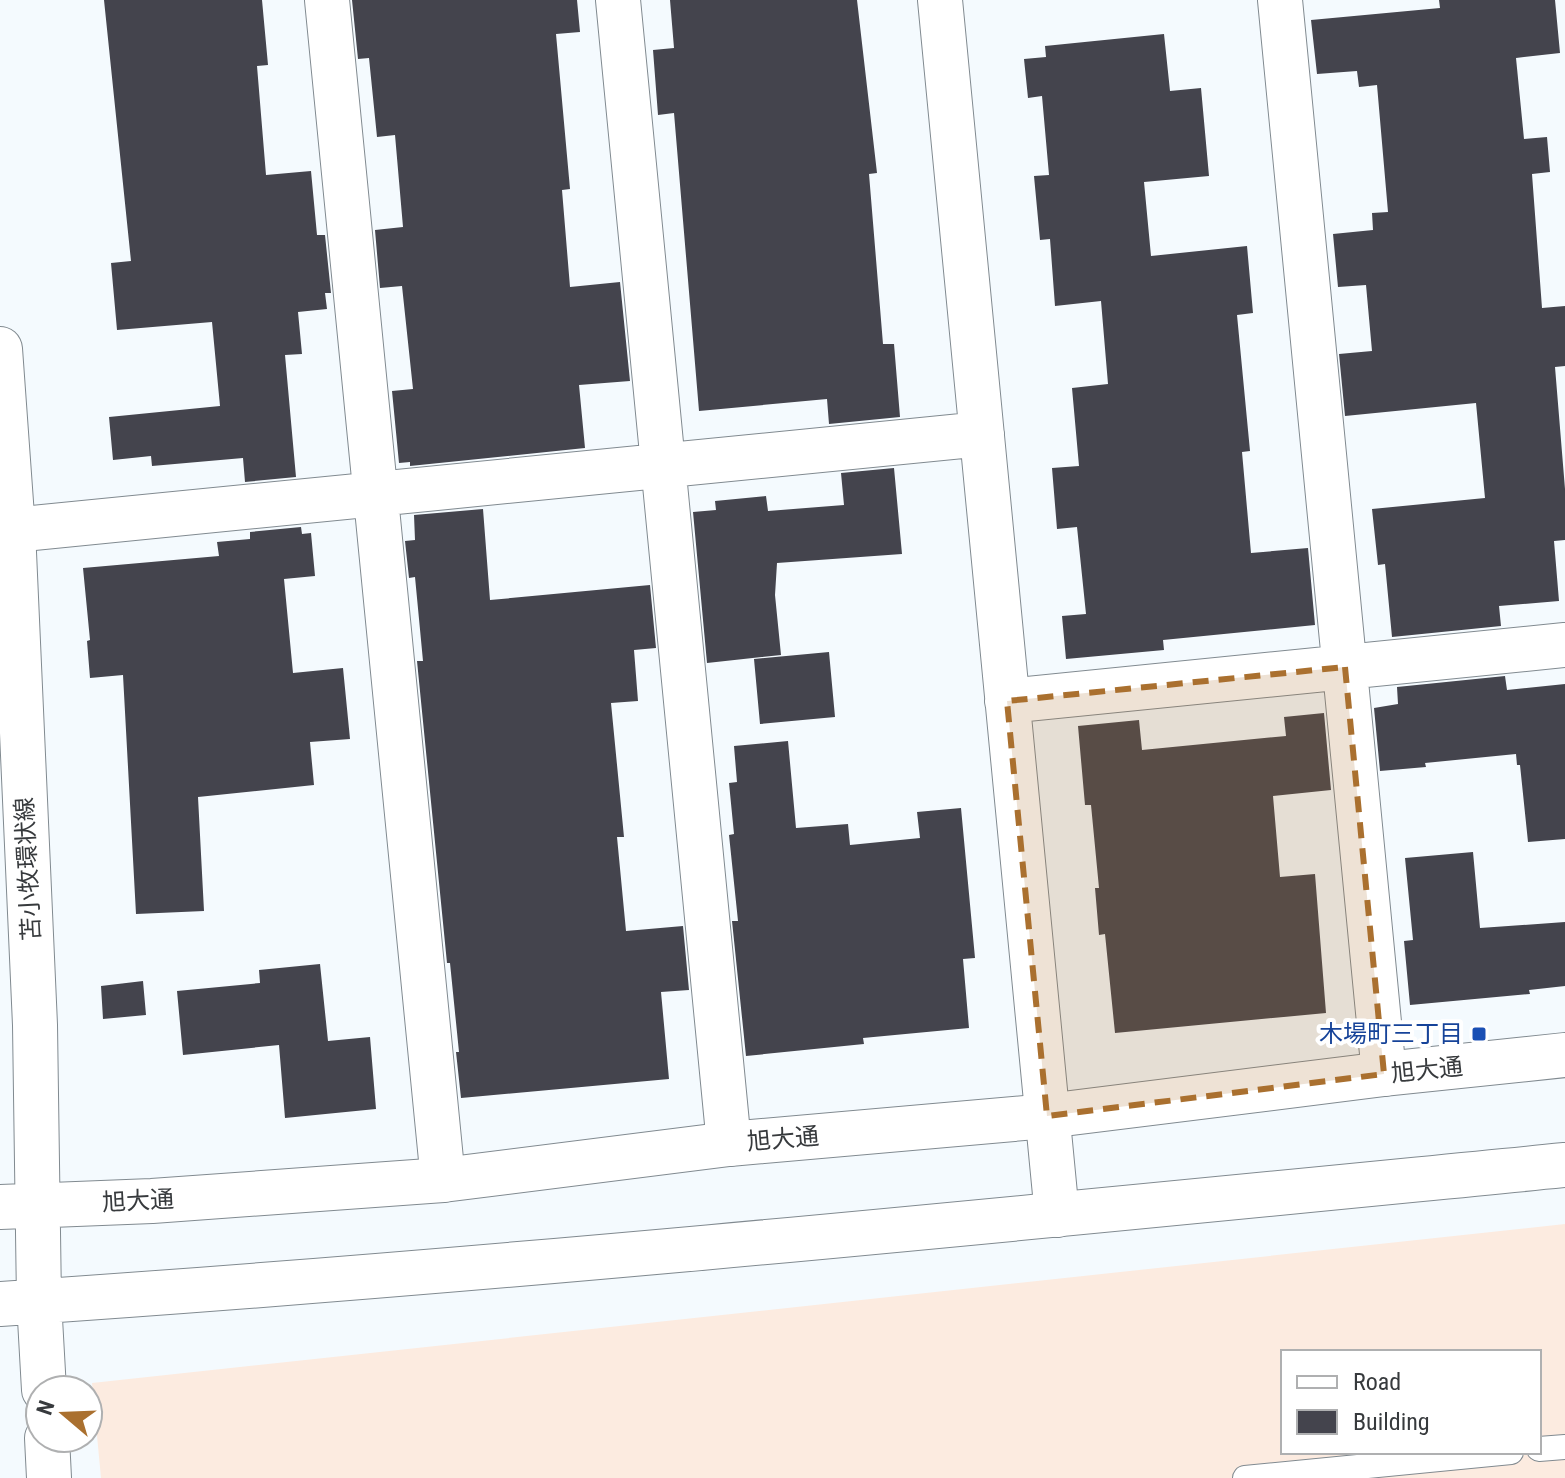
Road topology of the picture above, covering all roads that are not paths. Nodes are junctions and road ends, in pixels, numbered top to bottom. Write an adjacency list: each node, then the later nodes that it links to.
1 (327, 0): 8 (street)
2 (618, 0): 7 (street)
3 (1280, 0): 11 (street)
4 (948, 1): 6 (street)
5 (0, 349): 9 (street, 苫小牧環状線)
6 (982, 434): 7 (street); 12 (street)
7 (663, 465): 8 (street); 16 (street)
8 (377, 496): 9 (street); 18 (street)
9 (13, 530): 19 (street, 苫小牧環状線)
10 (1565, 645): 11 (street)
11 (1345, 667): 12 (street); 14 (street)
12 (1007, 701): 15 (street)
13 (1565, 1055): 14 (street, 旭大通)
14 (1384, 1074): 15 (street, 旭大通)
15 (1047, 1116): 16 (street, 旭大通); 20 (street)
16 (729, 1144): 18 (street, 旭大通)
17 (1565, 1165): 20 (street)
18 (443, 1180): 19 (street, 旭大通)
19 (19, 1206): 21 (street, 苫小牧環状線)
20 (1057, 1215): 21 (street)
21 (20, 1302): 22 (street, 苫小牧環状線)
22 (40, 1374)
23 (1565, 1447): 24 (lane)
24 (1541, 1449)
25 (48, 1454): 27 (street)
26 (1491, 1454): 28 (lane)
27 (49, 1478)
28 (1245, 1478)

